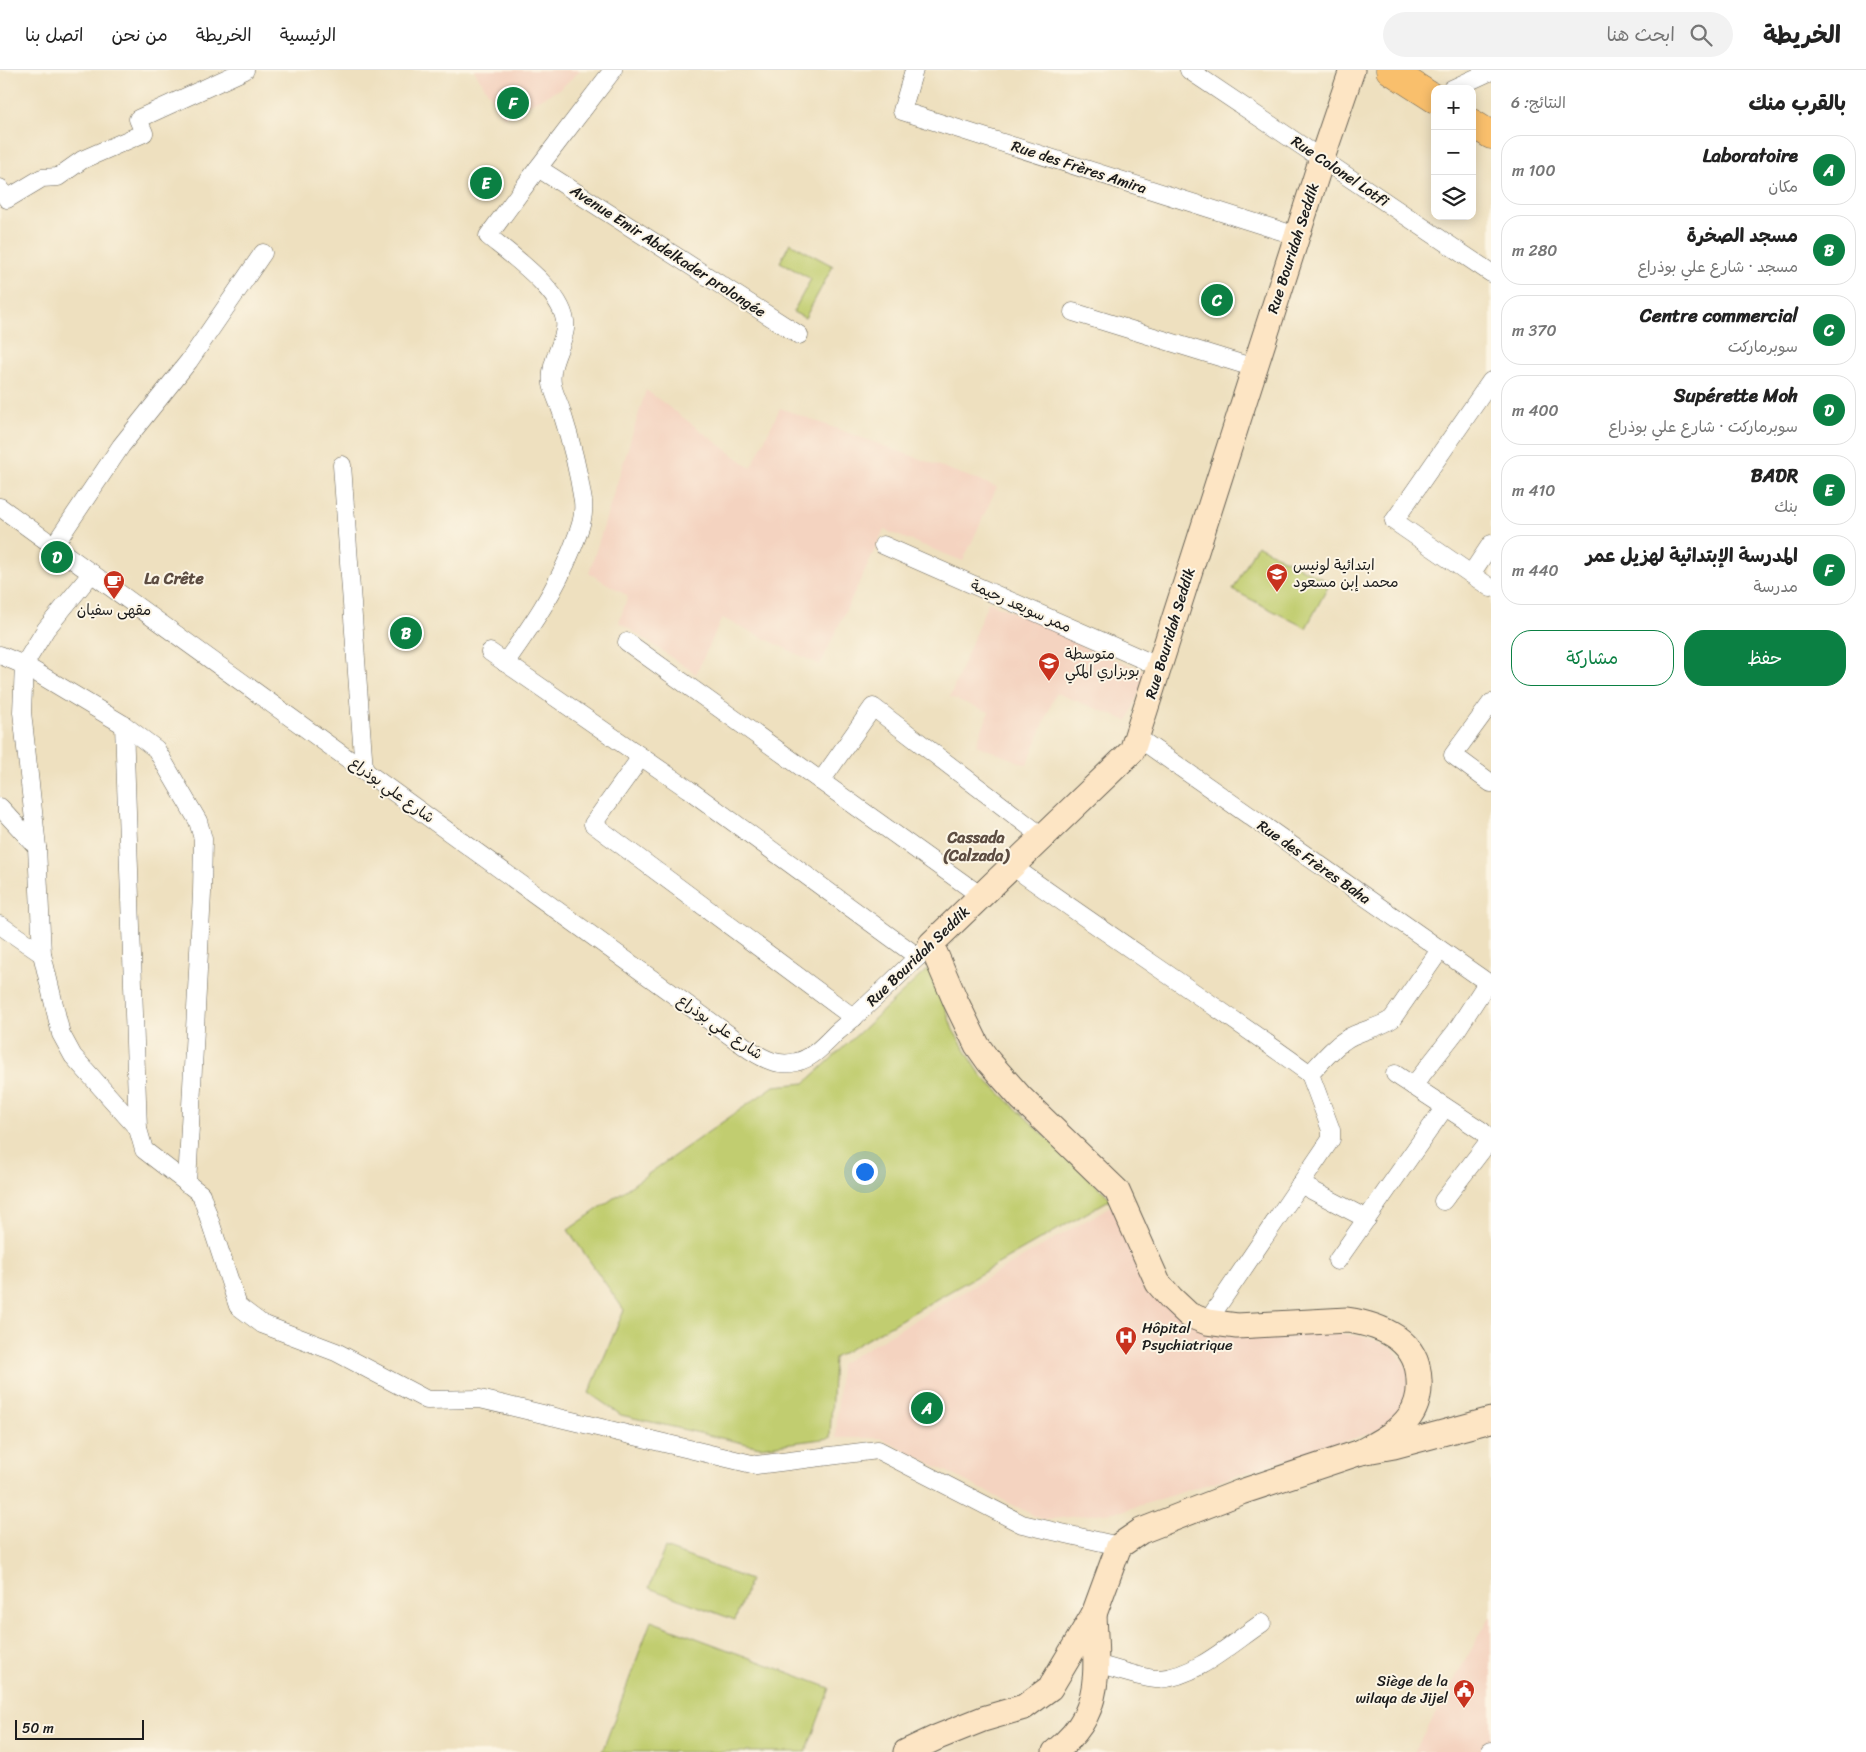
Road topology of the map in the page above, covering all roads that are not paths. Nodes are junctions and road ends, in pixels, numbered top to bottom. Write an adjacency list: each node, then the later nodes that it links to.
1 (244, 70): 14 (street)
2 (613, 70): 13 (street)
3 (914, 70): 15 (street, Rue des Frères Amira)
4 (1190, 70): 12 (street, Rue Colonel Lotfi)
5 (1352, 70): 12 (main road, Rue Bouridah Seddik)
6 (1390, 70): 9 (main road)
7 (1491, 72): 8 (street)
8 (1462, 85)
9 (1431, 91)
10 (1476, 126): 11 (main road)
11 (1491, 135)
12 (1322, 158): 15 (main road, Rue Bouridah Seddik); 17 (street, Rue Colonel Lotfi)
13 (538, 168): 19 (street, Avenue Emir Abdelkader prolongée); 33 (street)
14 (0, 188)
15 (1297, 236): 20 (main road, Rue Bouridah Seddik)
16 (263, 253): 26 (street)
17 (1491, 273)
18 (1073, 312): 20 (street)
19 (799, 334)
20 (1255, 368): 35 (main road, Rue Bouridah Seddik)
21 (1491, 381): 28 (street)
22 (342, 465): 40 (street)
23 (0, 507): 26 (street, شارع علي بوذراع)
24 (1491, 544): 28 (street)
25 (883, 545): 35 (street, ممر سويعد رحيمة)
26 (53, 547): 27 (street, شارع علي بوذراع)
27 (92, 573): 34 (street); 40 (street, شارع علي بوذراع)
28 (1471, 574): 29 (street)
29 (1491, 588)
30 (627, 642): 41 (street)
31 (490, 652): 33 (street)
32 (0, 655): 34 (street)
33 (505, 663): 39 (street)
34 (24, 665): 37 (street); 45 (street)
35 (1160, 667): 38 (main road, Rue Bouridah Seddik)
36 (1491, 702): 42 (street)
37 (124, 725): 59 (street); 60 (street)
38 (1137, 737): 44 (main road, Rue Bouridah Seddik); 50 (street, Rue des Frères Baha)
39 (641, 757): 49 (street); 53 (street)
40 (364, 770): 54 (street, شارع علي بوذراع)
41 (821, 781): 44 (street); 47 (street)
42 (1491, 783)
43 (0, 807): 45 (street)
44 (1043, 837): 46 (main road, Rue Bouridah Seddik)
45 (37, 847): 51 (street)
46 (1012, 866): 47 (main road, Rue Bouridah Seddik); 55 (street)
47 (981, 896): 49 (main road, Rue Bouridah Seddik)
48 (0, 925): 51 (street)
49 (925, 950): 53 (street, Rue Bouridah Seddik); 65 (main road)
50 (1440, 950): 52 (street, Rue des Frères Baha); 55 (street)
51 (42, 954): 59 (street)
52 (1489, 984): 57 (street)
53 (854, 1018): 54 (street, Rue Bouridah Seddik)
54 (787, 1064)
55 (1310, 1074): 61 (street)
56 (1395, 1074): 57 (street)
57 (1413, 1086): 58 (street)
58 (1445, 1107): 62 (street); 63 (street)
59 (138, 1130): 60 (street)
60 (187, 1184): 68 (street)
61 (1300, 1184): 63 (street); 65 (street)
62 (1443, 1201)
63 (1367, 1219): 64 (street)
64 (1338, 1262)
65 (1207, 1322): 67 (main road)
66 (1491, 1420): 67 (main road)
67 (1361, 1452): 68 (main road)
68 (1119, 1546): 69 (main road)
69 (1094, 1614): 71 (main road); 72 (main road)
70 (1262, 1623): 71 (street)
71 (1096, 1664): 73 (main road)
72 (906, 1752)
73 (1055, 1752)

